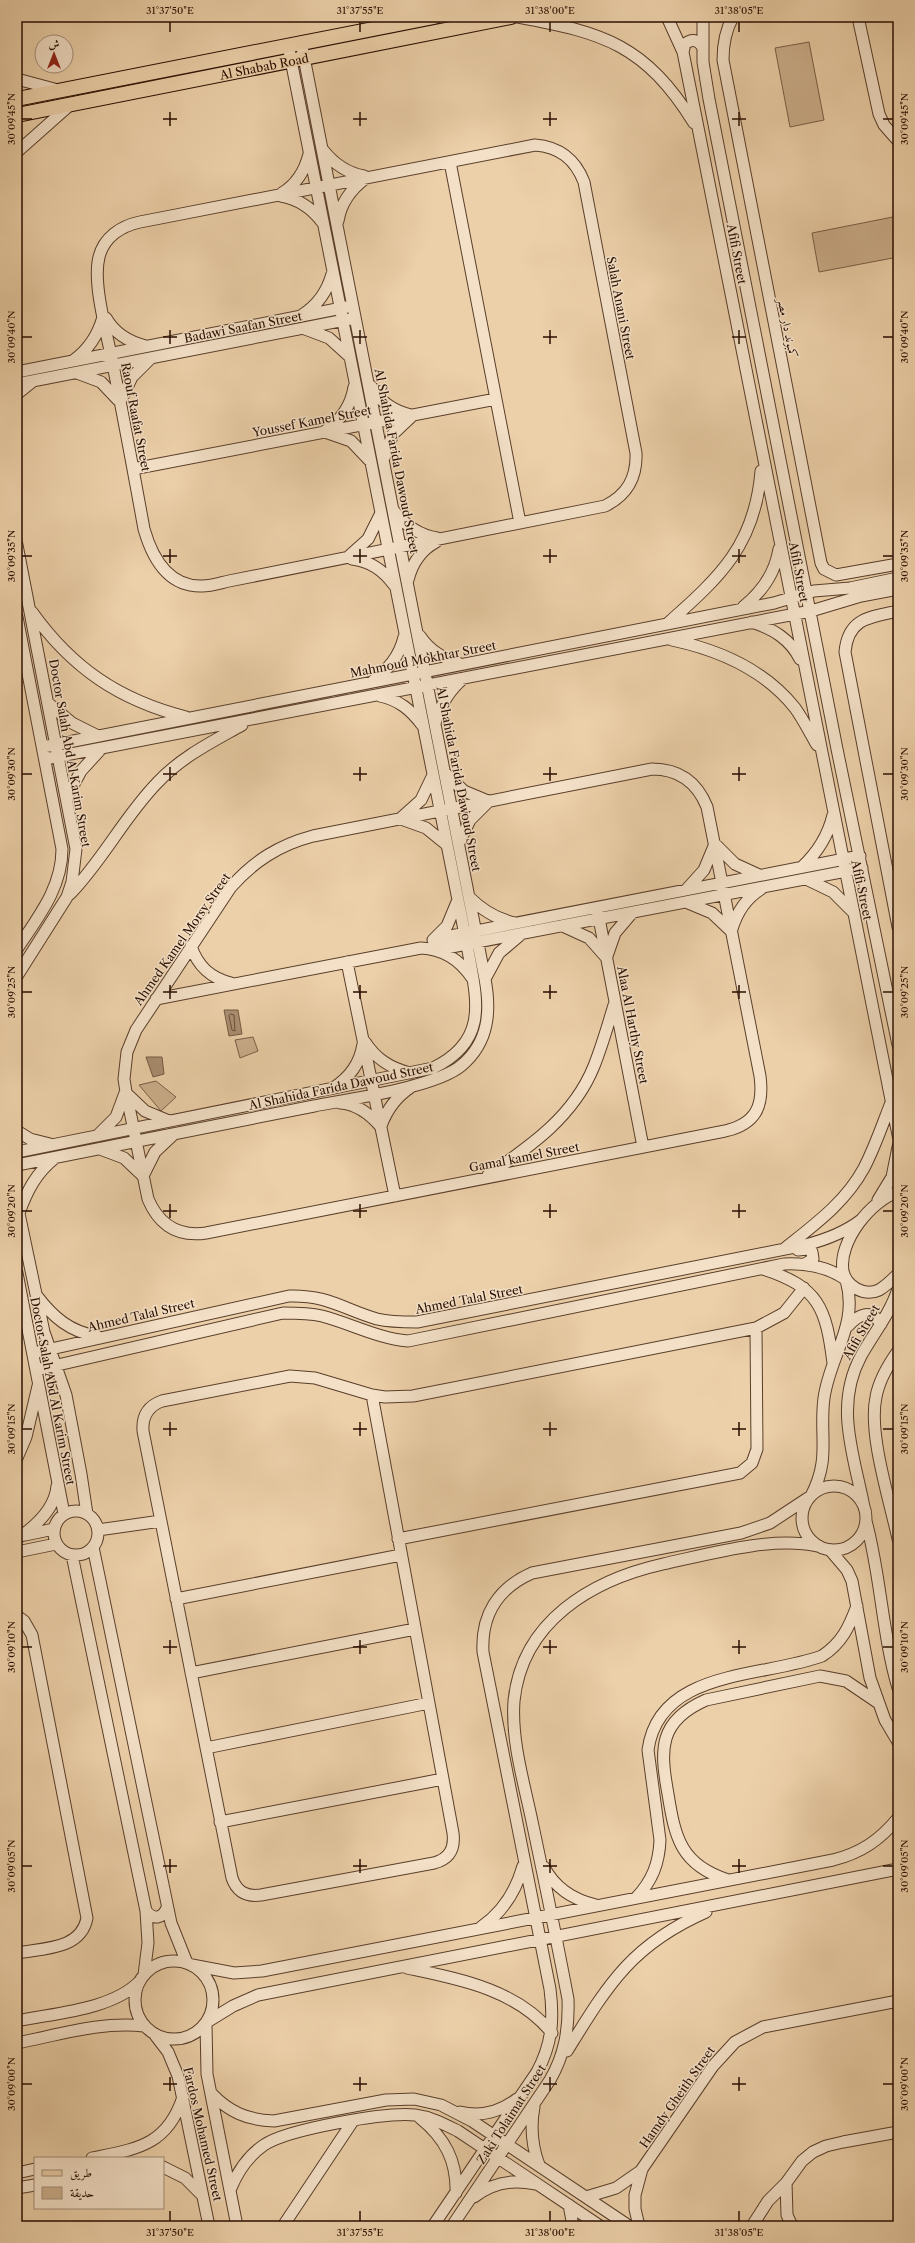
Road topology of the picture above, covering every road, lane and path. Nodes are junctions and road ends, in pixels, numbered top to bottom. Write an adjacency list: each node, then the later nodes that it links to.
1 (432, 17): 8 (main road, Al Shabab Road)
2 (511, 17): 11 (main road, Al Shabab Road)
3 (518, 17): 17 (street)
4 (667, 17): 10 (street, Afifi Street)
5 (703, 17): 9 (street, Afifi Street)
6 (733, 17): 73 (street, كمبوند دار مصر)
7 (858, 17): 18 (street)
8 (294, 44): 11 (street, Al Shahida Farida Dawoud Street); 13 (main road, Al Shabab Road)
9 (702, 46): 10 (street); 30 (street, Afifi Street)
10 (683, 52): 17 (street, Afifi Street)
11 (298, 59): 15 (main road, Al Shabab Road); 19 (street, Al Shahida Farida Dawoud Street); 20 (street, Al Shahida Farida Dawoud Street)
12 (17, 79): 13 (street)
13 (60, 90): 14 (main road, Al Shabab Road)
14 (17, 99)
15 (70, 105): 16 (main road, Al Shabab Road); 21 (street)
16 (17, 116)
17 (698, 130): 31 (street, Afifi Street)
18 (898, 141)
19 (322, 150): 23 (street); 24 (street, Al Shahida Farida Dawoud Street)
20 (309, 151): 25 (street, Al Shahida Farida Dawoud Street); 26 (street)
21 (17, 152)
22 (450, 162): 23 (street, Salah Anani Street); 54 (street); 66 (street, Salah Anani Street)
23 (367, 177): 24 (street, Salah Anani Street); 28 (street)
24 (329, 185): 25 (street, Salah Anani Street); 28 (street, Al Shahida Farida Dawoud Street)
25 (316, 188): 26 (street, Raouf Raafat Street); 27 (street, Al Shahida Farida Dawoud Street)
26 (278, 195): 27 (street); 34 (street, Raouf Raafat Street)
27 (324, 224): 29 (street, Al Shahida Farida Dawoud Street)
28 (337, 225): 32 (street, Al Shahida Farida Dawoud Street)
29 (333, 271): 33 (street, Al Shahida Farida Dawoud Street); 35 (street)
30 (748, 298): 31 (street); 78 (street, Afifi Street)
31 (734, 302): 60 (street, Afifi Street)
32 (353, 306): 33 (street, Badawi Saafan Street); 36 (street, Al Shahida Farida Dawoud Street)
33 (340, 309): 35 (street, Badawi Saafan Street); 37 (street, Al Shahida Farida Dawoud Street)
34 (103, 314): 39 (street); 40 (street, Raouf Raafat Street); 43 (street)
35 (297, 317): 39 (street, Badawi Saafan Street)
36 (356, 318): 37 (street, Badawi Saafan Street); 50 (street, Al Shahida Farida Dawoud Street)
37 (343, 320): 38 (street, Badawi Saafan Street); 41 (street, Al Shahida Farida Dawoud Street)
38 (302, 328): 41 (street); 42 (street, Badawi Saafan Street)
39 (149, 346): 40 (street, Badawi Saafan Street)
40 (111, 354): 43 (street, Badawi Saafan Street); 44 (street, Raouf Raafat Street)
41 (350, 357): 51 (street, Al Shahida Farida Dawoud Street)
42 (151, 358): 44 (street, Badawi Saafan Street); 55 (street)
43 (72, 361): 46 (street, Badawi Saafan Street)
44 (113, 365): 48 (street, Badawi Saafan Street); 55 (street, Raouf Raafat Street)
45 (17, 366): 46 (street)
46 (33, 369): 47 (street, Badawi Saafan Street)
47 (17, 372)
48 (75, 373): 49 (street, Badawi Saafan Street); 55 (street)
49 (36, 380): 52 (street, Badawi Saafan Street); 53 (street)
50 (368, 380): 56 (street); 57 (street, Al Shahida Farida Dawoud Street)
51 (355, 382): 58 (street, Al Shahida Farida Dawoud Street); 59 (street)
52 (17, 384)
53 (17, 394)
54 (496, 399): 56 (street, Youssef Kamel Street); 66 (street)
55 (120, 402): 63 (street, Raouf Raafat Street)
56 (413, 415): 57 (street, Youssef Kamel Street); 61 (street)
57 (376, 422): 58 (street, Youssef Kamel Street); 61 (street, Al Shahida Farida Dawoud Street)
58 (364, 425): 59 (street, Youssef Kamel Street); 62 (street, Al Shahida Farida Dawoud Street)
59 (323, 433): 62 (street); 63 (street, Youssef Kamel Street)
60 (762, 456): 68 (street, Afifi Street); 87 (street)
61 (383, 459): 64 (street, Al Shahida Farida Dawoud Street)
62 (371, 462): 65 (street, Al Shahida Farida Dawoud Street)
63 (133, 469): 72 (street, Raouf Raafat Street)
64 (393, 510): 67 (street); 70 (street, Al Shahida Farida Dawoud Street)
65 (381, 513): 71 (street, Al Shahida Farida Dawoud Street); 72 (street)
66 (520, 523): 67 (street, Salah Anani Street)
67 (442, 539): 70 (street, Salah Anani Street); 75 (street)
68 (780, 542): 79 (street, Afifi Street); 80 (street)
69 (17, 546): 81 (street, Doctor Salah Abd Al Karim Street)
70 (401, 547): 71 (street, Raouf Raafat Street); 75 (street, Al Shahida Farida Dawoud Street)
71 (388, 550): 72 (street, Raouf Raafat Street); 76 (street, Al Shahida Farida Dawoud Street)
72 (346, 558): 76 (street)
73 (898, 564)
74 (898, 578): 78 (street, Mahmoud Mokhtar Street)
75 (408, 583): 88 (street, Al Shahida Farida Dawoud Street)
76 (395, 586): 89 (street, Al Shahida Farida Dawoud Street)
77 (898, 589): 82 (street)
78 (808, 593): 79 (street, Mahmoud Mokhtar Street); 82 (street, Afifi Street)
79 (791, 598): 80 (street, Mahmoud Mokhtar Street); 84 (street, Afifi Street)
80 (740, 609): 87 (street, Mahmoud Mokhtar Street)
81 (30, 610): 100 (street, Doctor Salah Abd Al Karim Street); 101 (street)
82 (811, 611): 84 (street); 123 (street, Afifi Street)
83 (898, 611): 144 (street)
84 (794, 613): 86 (street); 92 (street, Afifi Street)
85 (17, 617): 107 (street, Doctor Salah Abd Al Karim Street)
86 (751, 622): 90 (street); 92 (street)
87 (666, 624): 91 (street, Mahmoud Mokhtar Street)
88 (418, 634): 91 (street); 93 (street, Al Shahida Farida Dawoud Street)
89 (405, 635): 94 (street, Al Shahida Farida Dawoud Street); 96 (street)
90 (665, 638): 95 (street); 109 (street)
91 (461, 664): 93 (street, Mahmoud Mokhtar Street)
92 (804, 665): 109 (street, Afifi Street)
93 (425, 672): 94 (street, Mahmoud Mokhtar Street); 97 (street, Al Shahida Farida Dawoud Street)
94 (413, 674): 96 (street, Mahmoud Mokhtar Street); 98 (street, Al Shahida Farida Dawoud Street)
95 (465, 678): 97 (street); 103 (street)
96 (372, 682): 101 (street, Mahmoud Mokhtar Street)
97 (428, 685): 98 (street); 103 (street, Al Shahida Farida Dawoud Street)
98 (416, 687): 99 (street); 104 (street, Al Shahida Farida Dawoud Street)
99 (376, 695): 102 (street); 104 (street)
100 (48, 703): 105 (street); 106 (street, Doctor Salah Abd Al Karim Street)
101 (188, 718): 105 (street, Mahmoud Mokhtar Street)
102 (252, 719): 108 (street); 134 (street)
103 (435, 723): 112 (street, Al Shahida Farida Dawoud Street)
104 (423, 726): 113 (street, Al Shahida Farida Dawoud Street)
105 (99, 736): 106 (street, Mahmoud Mokhtar Street)
106 (56, 744): 107 (street, Mahmoud Mokhtar Street); 110 (street, Doctor Salah Abd Al Karim Street)
107 (43, 747): 111 (street, Doctor Salah Abd Al Karim Street)
108 (101, 749): 110 (street); 114 (street)
109 (822, 753): 118 (street, Afifi Street)
110 (58, 757): 111 (street); 114 (street, Doctor Salah Abd Al Karim Street)
111 (45, 760): 150 (street, Doctor Salah Abd Al Karim Street)
112 (445, 774): 115 (street); 116 (street, Al Shahida Farida Dawoud Street)
113 (433, 775): 117 (street, Al Shahida Farida Dawoud Street); 119 (street)
114 (66, 797): 134 (street, Doctor Salah Abd Al Karim Street)
115 (488, 801): 116 (street, Ahmed Kamel Morsy Street); 120 (street); 121 (street, Gamal kamel Street)
116 (452, 808): 117 (street, Ahmed Kamel Morsy Street); 120 (street, Al Shahida Farida Dawoud Street)
117 (440, 811): 119 (street, Ahmed Kamel Morsy Street); 122 (street, Al Shahida Farida Dawoud Street)
118 (834, 812): 124 (street, Afifi Street); 125 (street)
119 (400, 819): 122 (street); 149 (street, Ahmed Kamel Morsy Street)
120 (459, 843): 135 (street, Al Shahida Farida Dawoud Street)
121 (714, 844): 128 (street); 130 (street, Gamal kamel Street); 132 (street)
122 (447, 845): 136 (street, Al Shahida Farida Dawoud Street)
123 (860, 856): 124 (street); 126 (street, Afifi Street)
124 (843, 859): 125 (street); 127 (street, Afifi Street)
125 (802, 867): 128 (street)
126 (862, 868): 127 (street); 160 (street, Afifi Street)
127 (845, 871): 129 (street); 140 (street, Afifi Street)
128 (761, 876): 130 (street)
129 (805, 879): 131 (street); 140 (street)
130 (722, 883): 132 (street); 133 (street, Gamal kamel Street)
131 (763, 887): 133 (street); 145 (street)
132 (684, 891): 138 (street)
133 (724, 895): 137 (street); 145 (street, Gamal kamel Street)
134 (67, 897): 153 (street, Doctor Salah Abd Al Karim Street)
135 (469, 897): 142 (street); 147 (street, Al Shahida Farida Dawoud Street)
136 (458, 900): 147 (street, Al Shahida Farida Dawoud Street); 148 (street)
137 (687, 902): 139 (street); 145 (street)
138 (597, 908): 141 (street, Alaa Al Harthy Street); 142 (street)
139 (633, 913): 141 (street); 151 (street)
140 (854, 914): 166 (street, Afifi Street)
141 (599, 920): 143 (street); 151 (street, Alaa Al Harthy Street)
142 (520, 923): 147 (street)
143 (564, 926): 146 (street); 151 (street)
144 (898, 927)
145 (731, 932): 177 (street, Gamal kamel Street)
146 (521, 935): 147 (street); 154 (street)
147 (471, 938): 148 (street); 154 (street, Al Shahida Farida Dawoud Street); 155 (street, Al Shahida Farida Dawoud Street)
148 (436, 945): 152 (street); 155 (street)
149 (191, 946): 156 (street); 157 (street, Ahmed Kamel Morsy Street)
150 (17, 949)
151 (606, 958): 158 (street, Alaa Al Harthy Street)
152 (347, 962): 156 (street); 159 (street)
153 (17, 976)
154 (485, 979): 161 (street, Al Shahida Farida Dawoud Street)
155 (473, 981): 161 (street, Al Shahida Farida Dawoud Street)
156 (234, 984): 157 (street)
157 (156, 999): 164 (street, Ahmed Kamel Morsy Street)
158 (615, 1002): 177 (street, Alaa Al Harthy Street); 184 (street)
159 (363, 1040): 161 (street); 162 (street); 163 (street)
160 (898, 1045)
161 (415, 1079): 162 (street, Al Shahida Farida Dawoud Street); 165 (street, Al Shahida Farida Dawoud Street); 169 (street)
162 (372, 1082): 163 (street, Al Shahida Farida Dawoud Street); 165 (street)
163 (330, 1090): 168 (street, Al Shahida Farida Dawoud Street)
164 (126, 1092): 168 (street); 170 (street, Ahmed Kamel Morsy Street); 174 (street)
165 (374, 1094): 167 (street, Al Shahida Farida Dawoud Street); 169 (street)
166 (892, 1100): 173 (street, Afifi Street); 190 (street)
167 (331, 1103): 169 (street); 172 (street, Al Shahida Farida Dawoud Street)
168 (170, 1122): 170 (street, Al Shahida Farida Dawoud Street)
169 (381, 1127): 186 (street)
170 (134, 1129): 174 (street, Al Shahida Farida Dawoud Street); 175 (street, Gamal kamel Street)
171 (17, 1131): 176 (street)
172 (174, 1134): 175 (street, Al Shahida Farida Dawoud Street); 183 (street)
173 (898, 1135)
174 (97, 1136): 176 (street, Al Shahida Farida Dawoud Street)
175 (136, 1141): 179 (street, Al Shahida Farida Dawoud Street); 183 (street, Gamal kamel Street)
176 (55, 1144): 180 (street, Al Shahida Farida Dawoud Street)
177 (643, 1147): 184 (street, Gamal kamel Street)
178 (898, 1147): 188 (street)
179 (99, 1148): 181 (street, Al Shahida Farida Dawoud Street); 183 (street)
180 (17, 1152)
181 (58, 1157): 182 (street, Al Shahida Farida Dawoud Street); 187 (street)
182 (17, 1165)
183 (143, 1176): 186 (street, Gamal kamel Street)
184 (484, 1178): 186 (street, Gamal kamel Street)
185 (898, 1192): 188 (street)
186 (395, 1196)
187 (18, 1209): 198 (street, Doctor Salah Abd Al Karim Street)
188 (870, 1209): 189 (street)
189 (861, 1220): 190 (street, Ahmed Talal Street); 195 (street, Afifi Street)
190 (782, 1251): 191 (street); 199 (street, Ahmed Talal Street)
191 (806, 1264): 192 (street); 195 (street)
192 (762, 1269): 196 (street); 200 (street)
193 (17, 1273): 207 (street, Doctor Salah Abd Al Karim Street)
194 (898, 1274): 195 (street)
195 (846, 1279): 202 (street, Afifi Street)
196 (804, 1288): 203 (street); 208 (street)
197 (898, 1289): 201 (street, Afifi Street)
198 (36, 1295): 204 (street); 205 (street, Doctor Salah Abd Al Karim Street)
199 (549, 1296): 200 (street); 204 (street, Ahmed Talal Street)
200 (553, 1310): 209 (street)
201 (881, 1324): 202 (street); 216 (street, Afifi Street)
202 (848, 1326): 208 (street, Afifi Street)
203 (756, 1328): 212 (street); 224 (street)
204 (104, 1337): 205 (street, Ahmed Talal Street)
205 (49, 1349): 207 (street, Ahmed Talal Street); 209 (street, Doctor Salah Abd Al Karim Street)
206 (898, 1351): 225 (street)
207 (33, 1353): 210 (street, Doctor Salah Abd Al Karim Street)
208 (833, 1364): 215 (street, Afifi Street)
209 (56, 1365): 210 (street); 218 (street, Doctor Salah Abd Al Karim Street)
210 (36, 1370): 211 (street, Doctor Salah Abd Al Karim Street)
211 (39, 1381): 213 (street); 214 (street, Doctor Salah Abd Al Karim Street)
212 (372, 1395): 219 (street); 224 (street)
213 (17, 1458)
214 (58, 1479): 217 (street, Doctor Salah Abd Al Karim Street); 223 (street)
215 (810, 1497): 216 (street); 227 (street); 247 (street, Zaki Tolaimat Street)
216 (864, 1507): 220 (street)
217 (64, 1514): 218 (street); 221 (street)
218 (87, 1514): 222 (street)
219 (161, 1521): 222 (street); 233 (street)
220 (866, 1521): 229 (street); 238 (street)
221 (54, 1528): 223 (street); 226 (street)
222 (98, 1530): 228 (street)
223 (19, 1536)
224 (398, 1539): 232 (street)
225 (898, 1539)
226 (56, 1544): 230 (street); 231 (street)
227 (817, 1546): 229 (street); 246 (street, Zaki Tolaimat Street)
228 (93, 1547): 231 (street); 253 (street)
229 (830, 1550): 234 (street)
230 (17, 1552)
231 (72, 1555): 254 (street)
232 (401, 1555): 233 (street); 236 (street)
233 (176, 1599): 237 (street)
234 (857, 1606): 239 (street); 250 (street)
235 (17, 1616): 260 (street)
236 (415, 1629): 237 (street); 240 (street)
237 (191, 1673): 242 (street)
238 (898, 1688)
239 (877, 1702): 241 (street); 249 (street)
240 (429, 1703): 242 (street); 243 (street)
241 (897, 1743)
242 (206, 1748): 245 (street)
243 (443, 1779): 245 (street); 245 (street)
244 (898, 1818): 249 (street)
245 (220, 1822)
246 (540, 1861): 252 (street); 255 (street, Zaki Tolaimat Street)
247 (524, 1863): 256 (street, Zaki Tolaimat Street); 257 (street)
248 (898, 1869): 251 (street)
249 (728, 1880): 250 (street)
250 (636, 1898): 252 (street)
251 (724, 1904): 258 (street); 270 (street)
252 (599, 1905): 255 (street)
253 (167, 1908): 254 (street); 261 (street)
254 (146, 1911): 263 (street)
255 (551, 1915): 256 (street); 258 (street, Zaki Tolaimat Street)
256 (535, 1918): 257 (street); 259 (street, Zaki Tolaimat Street)
257 (478, 1929): 261 (street)
258 (556, 1937): 259 (street); 270 (street, Zaki Tolaimat Street)
259 (539, 1940): 262 (street); 268 (street, Zaki Tolaimat Street)
260 (17, 1952)
261 (189, 1964): 263 (street); 266 (street)
262 (402, 1967): 266 (street); 268 (street)
263 (142, 1978): 265 (street); 267 (street)
264 (898, 2001): 287 (street, Hamdy Gheith Street)
265 (17, 2021)
266 (206, 2023): 267 (street); 271 (street, Fardos Mohamed Street)
267 (147, 2028): 269 (street); 272 (street, Fardos Mohamed Street)
268 (552, 2033): 273 (street, Zaki Tolaimat Street)
269 (17, 2043)
270 (561, 2060): 274 (street, Zaki Tolaimat Street)
271 (211, 2093): 275 (street); 293 (street, Fardos Mohamed Street)
272 (183, 2097): 282 (street); 295 (street, Fardos Mohamed Street)
273 (521, 2097): 275 (street); 279 (street, Zaki Tolaimat Street)
274 (534, 2104): 280 (street, Zaki Tolaimat Street); 284 (street)
275 (453, 2110): 279 (street)
276 (416, 2116): 277 (street); 281 (street); 294 (street)
277 (353, 2121): 293 (street); 301 (street)
278 (898, 2132): 289 (street)
279 (495, 2136): 280 (street); 281 (street, Zaki Tolaimat Street)
280 (507, 2144): 283 (street, Zaki Tolaimat Street); 284 (street)
281 (485, 2149): 283 (street); 294 (street, Zaki Tolaimat Street)
282 (97, 2157)
283 (498, 2158): 291 (street); 297 (street, Zaki Tolaimat Street)
284 (539, 2165): 296 (street)
285 (164, 2168): 295 (street)
286 (34, 2169): 288 (street)
287 (642, 2169): 296 (street, Hamdy Gheith Street); 307 (street, Hamdy Gheith Street)
288 (17, 2173)
289 (786, 2182): 308 (street); 309 (street)
290 (34, 2185): 292 (street)
291 (539, 2185): 297 (street); 298 (street)
292 (17, 2188)
293 (231, 2188): 300 (street, Fardos Mohamed Street)
294 (456, 2193): 302 (street, Zaki Tolaimat Street)
295 (204, 2197): 299 (street, Fardos Mohamed Street)
296 (586, 2197): 306 (street)
297 (469, 2202): 303 (street, Zaki Tolaimat Street)
298 (569, 2205): 304 (street); 305 (street)
299 (209, 2226)
300 (238, 2226)
301 (283, 2226)
302 (433, 2226)
303 (452, 2226)
304 (574, 2226)
305 (600, 2226)
306 (630, 2226)
307 (639, 2226)
308 (752, 2226)
309 (792, 2226)

